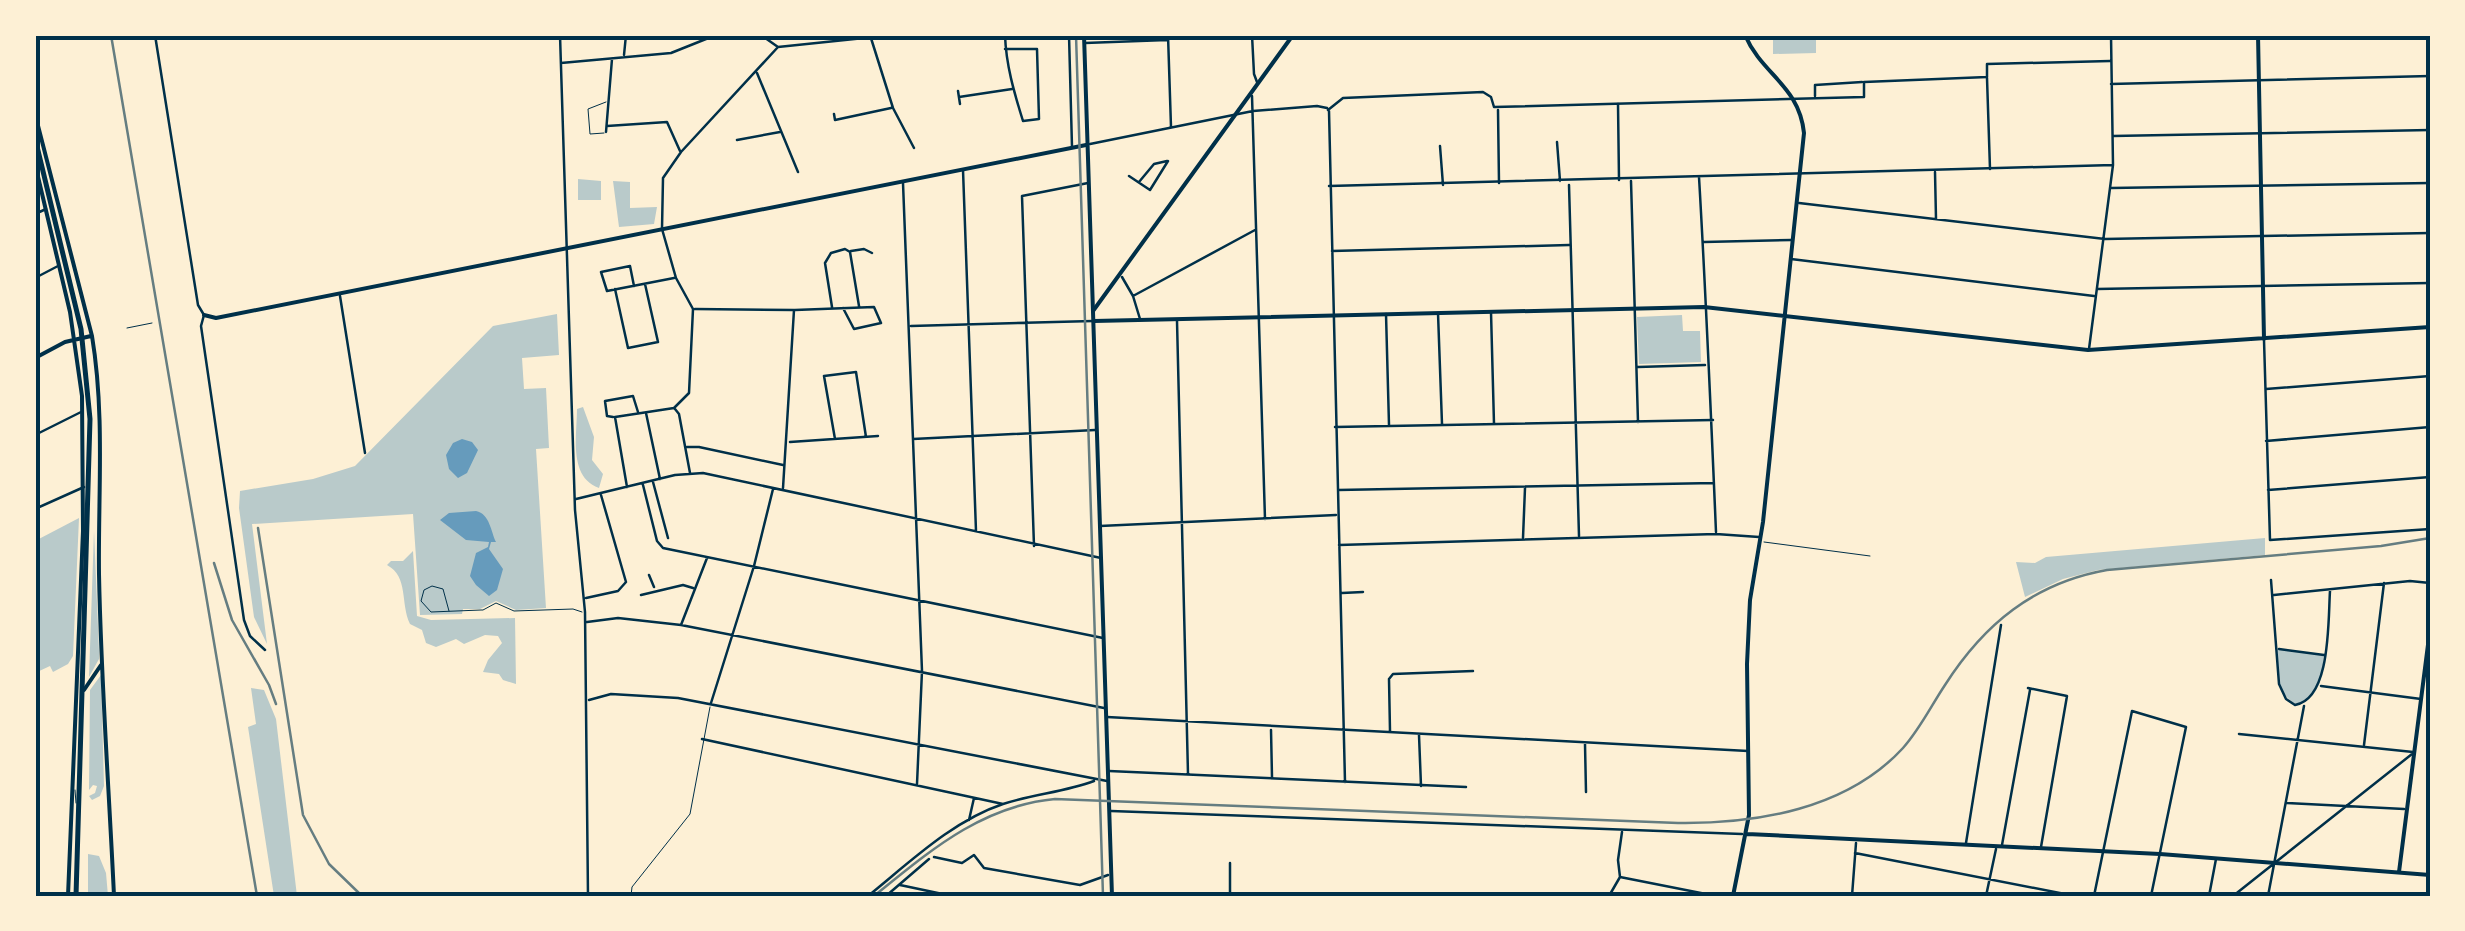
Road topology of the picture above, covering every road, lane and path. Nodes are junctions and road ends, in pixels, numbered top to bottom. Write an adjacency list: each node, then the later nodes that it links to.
1 (154, 35): 131 (street)
2 (560, 35): 23 (street)
3 (626, 35): 20 (street)
4 (716, 35): 20 (street)
5 (760, 35): 18 (street)
6 (893, 35): 15 (street)
7 (1005, 35): 19 (street)
8 (1070, 35): 61 (street)
9 (1084, 35): 17 (street)
10 (1252, 35): 29 (street)
11 (1293, 35): 29 (street)
12 (1746, 35): 36 (street)
13 (2110, 35): 22 (street)
14 (2258, 35): 27 (street)
15 (870, 37): 18 (street); 41 (street)
16 (1168, 37): 17 (street); 50 (street)
17 (1084, 43): 59 (street)
18 (778, 47): 24 (street)
19 (1006, 50): 31 (street); 31 (street)
20 (624, 56): 21 (street)
21 (612, 57): 23 (street); 37 (street)
22 (2110, 61): 26 (street); 30 (street)
23 (561, 63): 98 (street)
24 (756, 72): 53 (street); 63 (street)
25 (2430, 76): 27 (street)
26 (1987, 77): 28 (street); 67 (street)
27 (2259, 80): 30 (street); 54 (street)
28 (1864, 82): 35 (street); 35 (street)
29 (1258, 84): 33 (street)
30 (2111, 84): 55 (street)
31 (1014, 88): 34 (street)
32 (958, 91): 34 (street)
33 (1252, 92): 43 (street); 46 (street)
34 (959, 97): 38 (street)
35 (1815, 98): 36 (street)
36 (1795, 99): 39 (street); 70 (street)
37 (608, 101): 48 (street); 52 (lane)
38 (960, 104)
39 (1616, 104): 40 (street); 74 (street)
40 (1498, 106): 42 (street); 81 (street)
41 (892, 108): 47 (street); 62 (street)
42 (1328, 110): 43 (street); 83 (street)
43 (1253, 111): 46 (street); 91 (street)
44 (35, 114): 143 (street)
45 (834, 114): 47 (street)
46 (1235, 115): 50 (street); 104 (street)
47 (835, 120): 49 (street)
48 (606, 126): 52 (street); 63 (street)
49 (837, 128)
50 (1170, 128): 59 (street)
51 (2430, 130): 54 (street)
52 (606, 132)
53 (781, 132): 57 (street); 69 (street)
54 (2260, 133): 55 (street); 84 (street)
55 (2112, 136): 65 (street)
56 (35, 138): 242 (main road)
57 (738, 140)
58 (1557, 142): 78 (street)
59 (1088, 144): 61 (street); 80 (street)
60 (1440, 146): 82 (street)
61 (1072, 147): 66 (street)
62 (914, 148)
63 (681, 152): 90 (street)
64 (35, 164): 87 (street)
65 (2113, 165): 67 (street); 85 (street)
66 (963, 169): 76 (street); 139 (street)
67 (1990, 169): 68 (street)
68 (1935, 170): 70 (street); 89 (street)
69 (798, 172)
70 (1800, 174): 72 (street); 86 (street)
71 (1129, 176): 77 (street)
72 (1700, 177): 73 (street); 96 (street)
73 (1632, 179): 74 (street); 122 (street)
74 (1619, 180): 75 (street)
75 (1568, 181): 78 (street); 97 (street)
76 (903, 182): 90 (street); 140 (street)
77 (1139, 182): 77 (street)
78 (1560, 182): 81 (street)
79 (2430, 182): 84 (street)
80 (1089, 183): 116 (street); 138 (street)
81 (1500, 183): 82 (street)
82 (1443, 184): 83 (street)
83 (1329, 186): 99 (street)
84 (2261, 186): 85 (street); 93 (street)
85 (2111, 188): 95 (street)
86 (1797, 203): 89 (street); 94 (street)
87 (46, 208): 88 (street); 103 (street)
88 (35, 214)
89 (1936, 220): 95 (street)
90 (662, 228): 98 (street); 106 (street)
91 (1256, 229): 114 (street); 133 (street)
92 (2430, 233): 93 (street)
93 (2262, 236): 95 (street); 110 (street)
94 (1794, 240): 96 (street); 102 (street)
95 (2105, 240): 112 (street)
96 (1703, 242): 118 (street)
97 (1570, 245): 99 (street); 125 (street)
98 (567, 247): 113 (street); 193 (street)
99 (1330, 251): 132 (street)
100 (850, 252): 101 (street); 119 (street); 121 (street)
101 (872, 253)
102 (1792, 259): 115 (street); 130 (street)
103 (60, 266): 105 (street); 145 (street)
104 (1121, 275): 114 (street); 117 (street)
105 (35, 278)
106 (676, 278): 108 (street); 123 (street)
107 (2430, 283): 110 (street)
108 (645, 284): 109 (street); 111 (street)
109 (634, 286): 111 (street); 111 (street)
110 (2263, 286): 112 (street); 144 (street)
111 (615, 289)
112 (2097, 289): 115 (street)
113 (340, 293): 131 (street); 176 (street)
114 (1133, 296): 134 (street)
115 (2096, 296): 146 (street)
116 (1093, 297): 117 (street); 126 (street)
117 (1103, 299): 126 (street)
118 (1704, 307): 122 (street); 130 (street); 148 (street)
119 (832, 308): 120 (street); 124 (street)
120 (843, 308): 121 (street); 121 (street)
121 (859, 308)
122 (1634, 308): 125 (street); 149 (street)
123 (693, 309): 124 (street); 152 (street)
124 (794, 310): 174 (street)
125 (1572, 310): 127 (street); 159 (street)
126 (1093, 311): 136 (street)
127 (1491, 312): 128 (street); 161 (street)
128 (1438, 313): 129 (street); 160 (street)
129 (1386, 314): 132 (street); 162 (street)
130 (1785, 314): 146 (street); 205 (street)
131 (204, 315): 236 (street)
132 (1332, 316): 133 (street); 164 (street)
133 (1259, 318): 135 (street); 197 (street)
134 (1140, 320): 135 (street); 136 (street)
135 (1177, 320): 198 (street)
136 (1094, 321): 138 (street); 165 (street)
137 (152, 322): 142 (lane)
138 (1028, 322): 139 (street); 166 (street)
139 (970, 324): 140 (street); 170 (street)
140 (910, 326): 172 (street)
141 (2430, 327): 144 (street)
142 (127, 328)
143 (90, 337): 145 (street); 234 (street)
144 (2264, 338): 146 (street); 151 (street)
145 (76, 339): 147 (street); 153 (street)
146 (2088, 350)
147 (35, 358)
148 (1707, 365): 149 (street); 157 (street)
149 (1636, 367): 158 (street)
150 (2430, 376): 151 (street)
151 (2264, 390): 173 (street)
152 (674, 408): 154 (street); 175 (street)
153 (83, 412): 167 (street); 184 (street)
154 (646, 412): 155 (street); 180 (street)
155 (638, 413): 156 (street); 156 (street)
156 (614, 417): 185 (street)
157 (1713, 420): 158 (street); 183 (street)
158 (1638, 422): 159 (street)
159 (1574, 423): 161 (street); 188 (street)
160 (1442, 425): 161 (street); 162 (street)
161 (1494, 425)
162 (1389, 426): 164 (street)
163 (2430, 427): 173 (street)
164 (1336, 428): 190 (street)
165 (1096, 430): 166 (street); 199 (street)
166 (1032, 434): 170 (street); 208 (street)
167 (35, 435)
168 (878, 436): 169 (street)
169 (866, 437): 171 (street); 171 (street)
170 (972, 438): 172 (street); 201 (street)
171 (835, 439): 174 (street)
172 (912, 439): 196 (street)
173 (2265, 441): 191 (street)
174 (788, 442): 177 (street)
175 (686, 447): 177 (street); 178 (street)
176 (365, 453)
177 (786, 465): 189 (street)
178 (690, 472): 180 (street); 186 (street)
179 (2430, 477): 191 (street)
180 (660, 479): 181 (street)
181 (652, 480): 182 (street); 203 (street)
182 (642, 483): 185 (street); 210 (street)
183 (1714, 483): 188 (street); 202 (street)
184 (84, 486): 194 (street); 269 (street)
185 (627, 487): 192 (street)
186 (774, 488): 189 (street); 212 (street)
187 (1525, 488): 188 (street); 190 (street); 206 (street)
188 (1577, 488): 204 (street)
189 (783, 490): 196 (street)
190 (1337, 490): 195 (street)
191 (2267, 490): 200 (street)
192 (600, 494): 193 (street); 224 (street)
193 (575, 500): 224 (street)
194 (35, 509)
195 (1337, 515): 197 (street); 207 (street)
196 (915, 518): 201 (street); 225 (street)
197 (1265, 519): 198 (street)
198 (1182, 522): 199 (street); 249 (street)
199 (1100, 526): 211 (street)
200 (2430, 529)
201 (976, 533): 208 (street)
202 (1716, 534): 204 (street); 205 (street)
203 (668, 538)
204 (1579, 538): 206 (street)
205 (1760, 539): 209 (lane); 260 (street)
206 (1523, 540): 207 (street)
207 (1338, 545): 221 (street)
208 (1034, 546): 211 (street)
209 (1870, 556)
210 (708, 557): 212 (street); 217 (street)
211 (1101, 558): 233 (street)
212 (754, 566): 225 (street); 232 (street)
213 (649, 575): 218 (street)
214 (2272, 580): 223 (street)
215 (2384, 583): 216 (street); 219 (street); 241 (street)
216 (2430, 583)
217 (695, 589): 218 (street); 229 (street)
218 (654, 590): 222 (street)
219 (2330, 590): 223 (street); 237 (street)
220 (1364, 592): 221 (street)
221 (1340, 593): 251 (street)
222 (642, 595)
223 (2273, 595): 235 (street)
224 (584, 599): 227 (street)
225 (919, 599): 233 (street); 238 (street)
226 (448, 611): 226 (lane); 227 (lane)
227 (586, 612): 228 (street)
228 (586, 622): 229 (street); 244 (street)
229 (681, 625): 232 (street)
230 (2001, 625): 284 (street)
231 (2430, 629): 243 (street)
232 (732, 636): 238 (street); 246 (street)
233 (1104, 638): 247 (street)
234 (102, 648): 242 (street); 301 (street)
235 (2277, 649): 237 (street); 245 (street)
236 (265, 650)
237 (2324, 655): 240 (street)
238 (922, 672): 247 (street); 258 (street)
239 (1473, 672): 252 (street)
240 (2320, 686): 241 (street); 245 (street)
241 (2371, 692): 243 (street); 259 (street)
242 (82, 695): 280 (main road)
243 (2421, 699): 261 (street)
244 (586, 700): 246 (street); 302 (street)
245 (2304, 703): 256 (street)
246 (711, 704): 255 (lane); 258 (street)
247 (1104, 708): 248 (street)
248 (1105, 717): 249 (street); 262 (street)
249 (1188, 721): 250 (street); 263 (street)
250 (1272, 728): 251 (street); 264 (street)
251 (1346, 730): 252 (street); 267 (street)
252 (1390, 732): 253 (street)
253 (1420, 734): 257 (street); 270 (street)
254 (2239, 734): 256 (street)
255 (702, 739): 268 (street); 303 (lane)
256 (2300, 741): 259 (street); 274 (street)
257 (1585, 743): 260 (street); 272 (street)
258 (920, 746): 265 (street); 268 (street)
259 (2364, 747): 261 (street)
260 (1749, 752): 282 (street)
261 (2415, 752): 276 (street); 277 (street)
262 (1108, 771): 263 (street); 266 (street)
263 (1188, 774): 264 (street)
264 (1272, 778): 267 (street)
265 (1095, 781): 266 (street); 275 (street)
266 (1108, 781): 278 (street)
267 (1344, 782): 270 (street)
268 (917, 784): 273 (street)
269 (74, 786): 280 (lane); 299 (street)
270 (1421, 786): 271 (street)
271 (1466, 787)
272 (1586, 792)
273 (974, 797): 275 (street); 279 (street)
274 (2286, 803): 276 (street); 291 (street)
275 (1004, 804): 279 (street)
276 (2346, 806): 277 (street); 291 (street)
277 (2407, 810): 293 (street)
278 (1109, 811): 281 (street); 294 (street)
279 (968, 821): 304 (street)
280 (78, 823): 300 (main road)
281 (1622, 830): 282 (street); 296 (street)
282 (1747, 834): 283 (street); 311 (street)
283 (1856, 839): 284 (street); 288 (street)
284 (1965, 844): 285 (street)
285 (1999, 846): 286 (street); 286 (street); 297 (street)
286 (2040, 848): 287 (street)
287 (2103, 851): 289 (street); 289 (street); 315 (street)
288 (1856, 853): 297 (street); 312 (street)
289 (2160, 854): 290 (street); 316 (street)
290 (2217, 858): 291 (street); 317 (street)
291 (2275, 862): 293 (street); 318 (street); 319 (street)
292 (1230, 863): 308 (street)
293 (2399, 872): 295 (street)
294 (1111, 875): 298 (street); 307 (street)
295 (2430, 875)
296 (1620, 877): 309 (street); 310 (street)
297 (1990, 879): 313 (street); 314 (street)
298 (899, 885): 305 (street); 306 (street)
299 (68, 896)
300 (76, 896)
301 (114, 896)
302 (588, 896)
303 (632, 896)
304 (868, 896)
305 (886, 896)
306 (952, 896)
307 (1112, 896)
308 (1230, 896)
309 (1609, 896)
310 (1716, 896)
311 (1733, 896)
312 (1852, 896)
313 (1986, 896)
314 (2074, 896)
315 (2094, 896)
316 (2151, 896)
317 (2208, 896)
318 (2233, 896)
319 (2268, 896)

